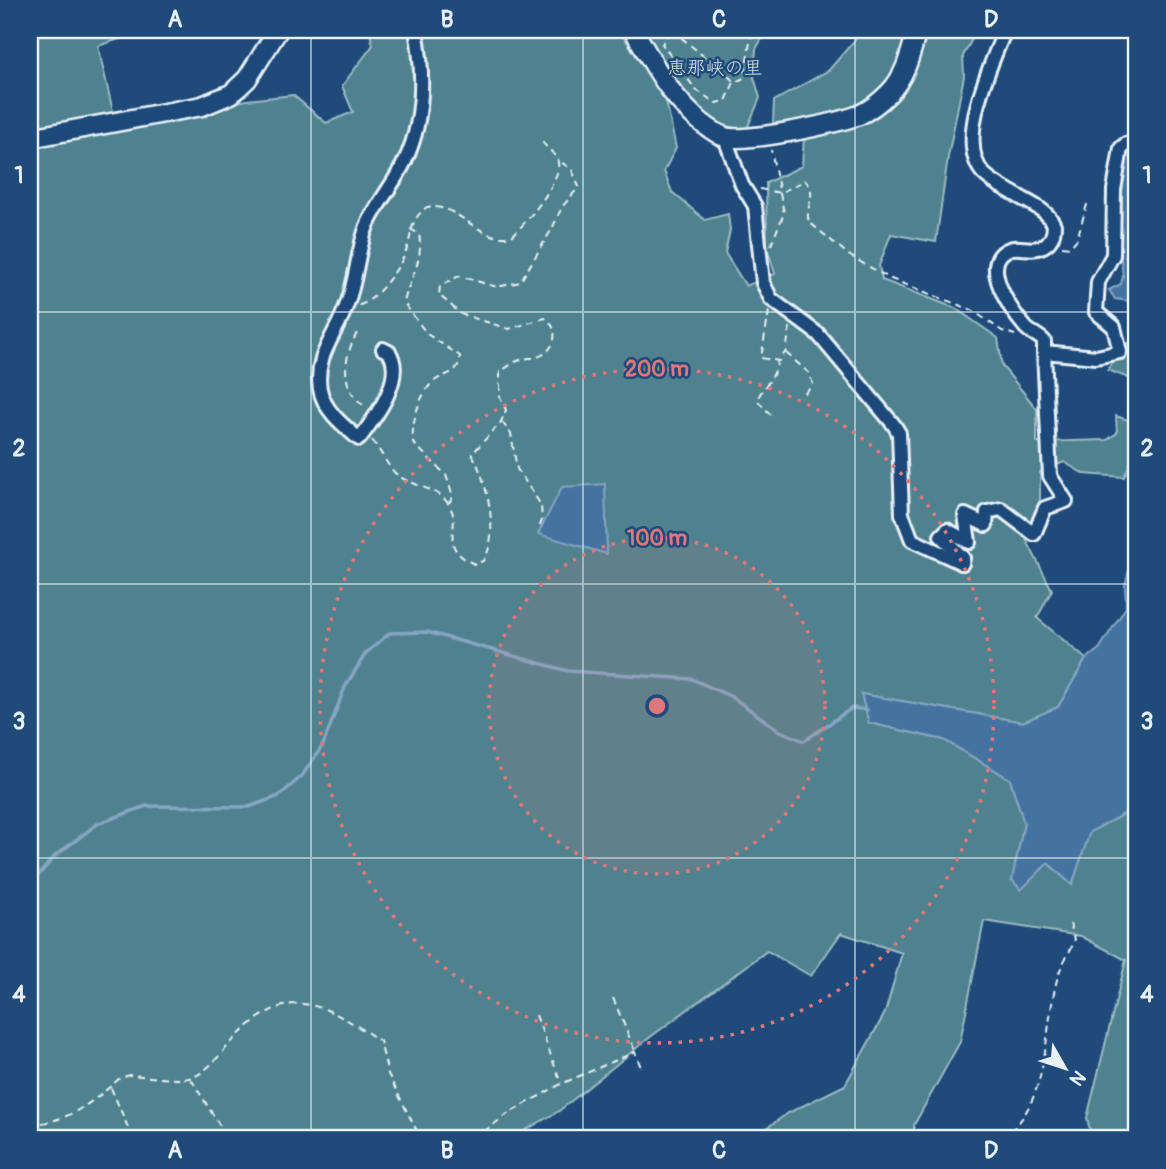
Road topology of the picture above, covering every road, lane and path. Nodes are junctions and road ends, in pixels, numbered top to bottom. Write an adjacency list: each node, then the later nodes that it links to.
1 (278, 30): 10 (street)
2 (416, 30): 24 (street)
3 (634, 30): 11 (street)
4 (672, 30): 8 (path); 8 (path)
5 (752, 30): 8 (path)
6 (917, 30): 9 (street)
7 (1005, 30): 19 (street)
8 (735, 82)
9 (769, 135): 11 (street); 16 (path)
10 (30, 138)
11 (725, 138): 15 (street)
12 (541, 142): 14 (path)
13 (1136, 143): 29 (street)
14 (557, 159): 18 (path); 35 (path)
15 (745, 189): 16 (path); 22 (street)
16 (780, 193): 22 (path); 26 (path)
17 (1088, 201): 19 (path)
18 (410, 229): 24 (path); 37 (path)
19 (1051, 239): 26 (street)
20 (1136, 251): 21 (path)
21 (1120, 260)
22 (760, 264): 23 (street)
23 (771, 299): 25 (street); 31 (path)
24 (348, 300): 36 (street)
25 (791, 316): 29 (street); 30 (path)
26 (1028, 330): 29 (street)
27 (357, 333): 33 (path)
28 (383, 349): 33 (street)
29 (1044, 352)
30 (785, 353): 31 (path); 32 (path)
31 (777, 362): 34 (path)
32 (801, 398)
33 (378, 415): 36 (street)
34 (771, 415)
35 (501, 422): 37 (path); 38 (path)
36 (365, 431): 37 (path)
37 (449, 504)
38 (539, 528)
39 (1070, 924): 52 (path)
40 (613, 998): 42 (path)
41 (536, 1015): 45 (path)
42 (635, 1052): 43 (path); 45 (path)
43 (642, 1070)
44 (190, 1078): 46 (path); 49 (path); 50 (path)
45 (561, 1084): 51 (path)
46 (110, 1087): 47 (path); 48 (path)
47 (30, 1124)
48 (133, 1139)
49 (228, 1139)
50 (421, 1139)
51 (474, 1139)
52 (1001, 1139)

